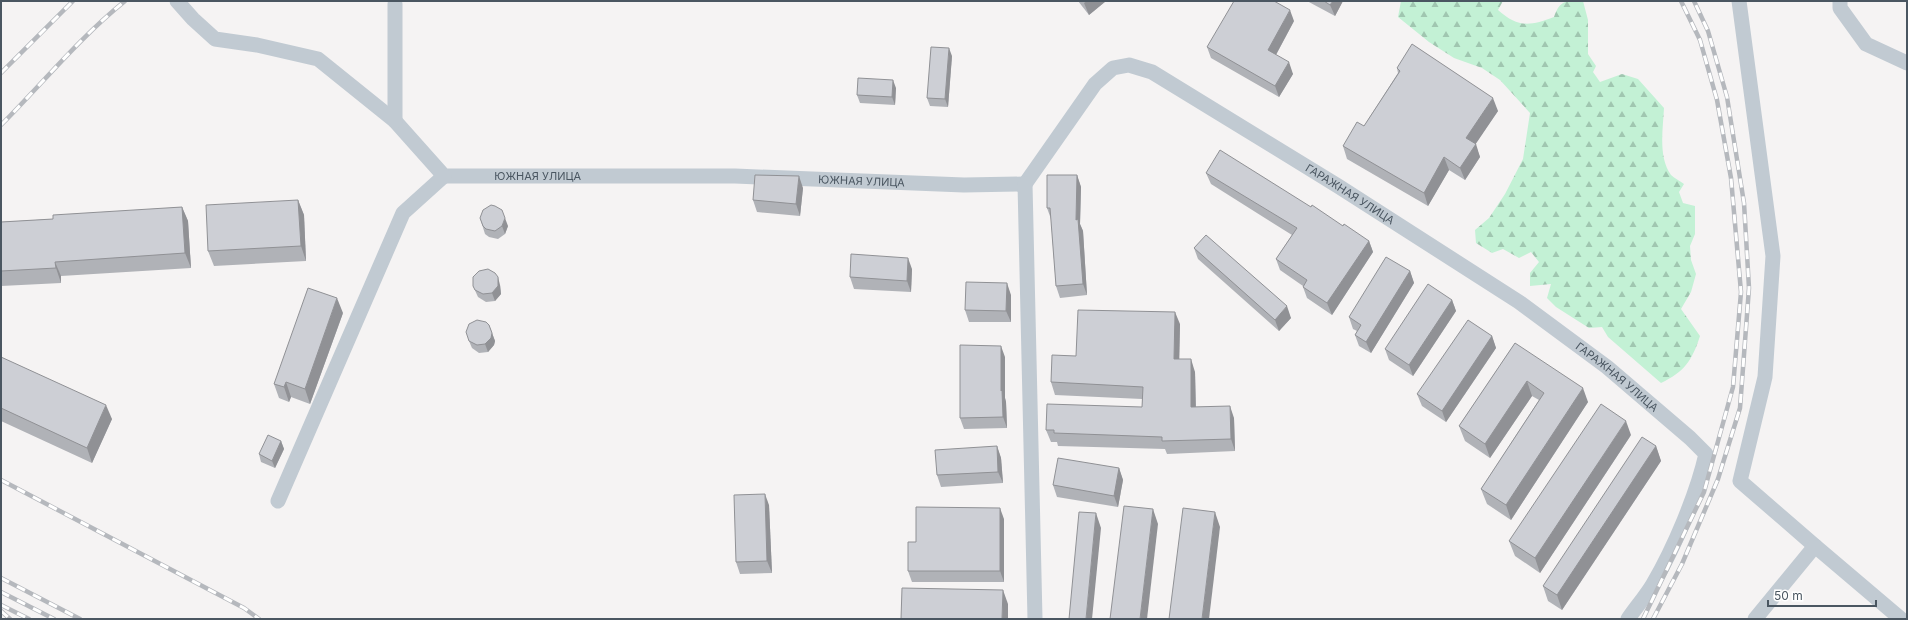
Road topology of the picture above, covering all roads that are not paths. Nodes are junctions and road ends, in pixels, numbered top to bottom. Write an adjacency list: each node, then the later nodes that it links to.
1 (177, 1): 6 (street)
2 (1739, 1): 10 (street)
3 (1840, 1): 5 (street)
4 (395, 4): 6 (street)
5 (1907, 63)
6 (396, 121): 7 (street)
7 (444, 176): 8 (street, ЮЖНАЯ УЛИЦА); 9 (street)
8 (1025, 184): 11 (street); 12 (street, ГАРАЖНАЯ УЛИЦА)
9 (278, 501)
10 (1815, 546): 13 (street); 14 (street)
11 (1035, 619)
12 (1628, 619)
13 (1755, 619)
14 (1902, 619)

